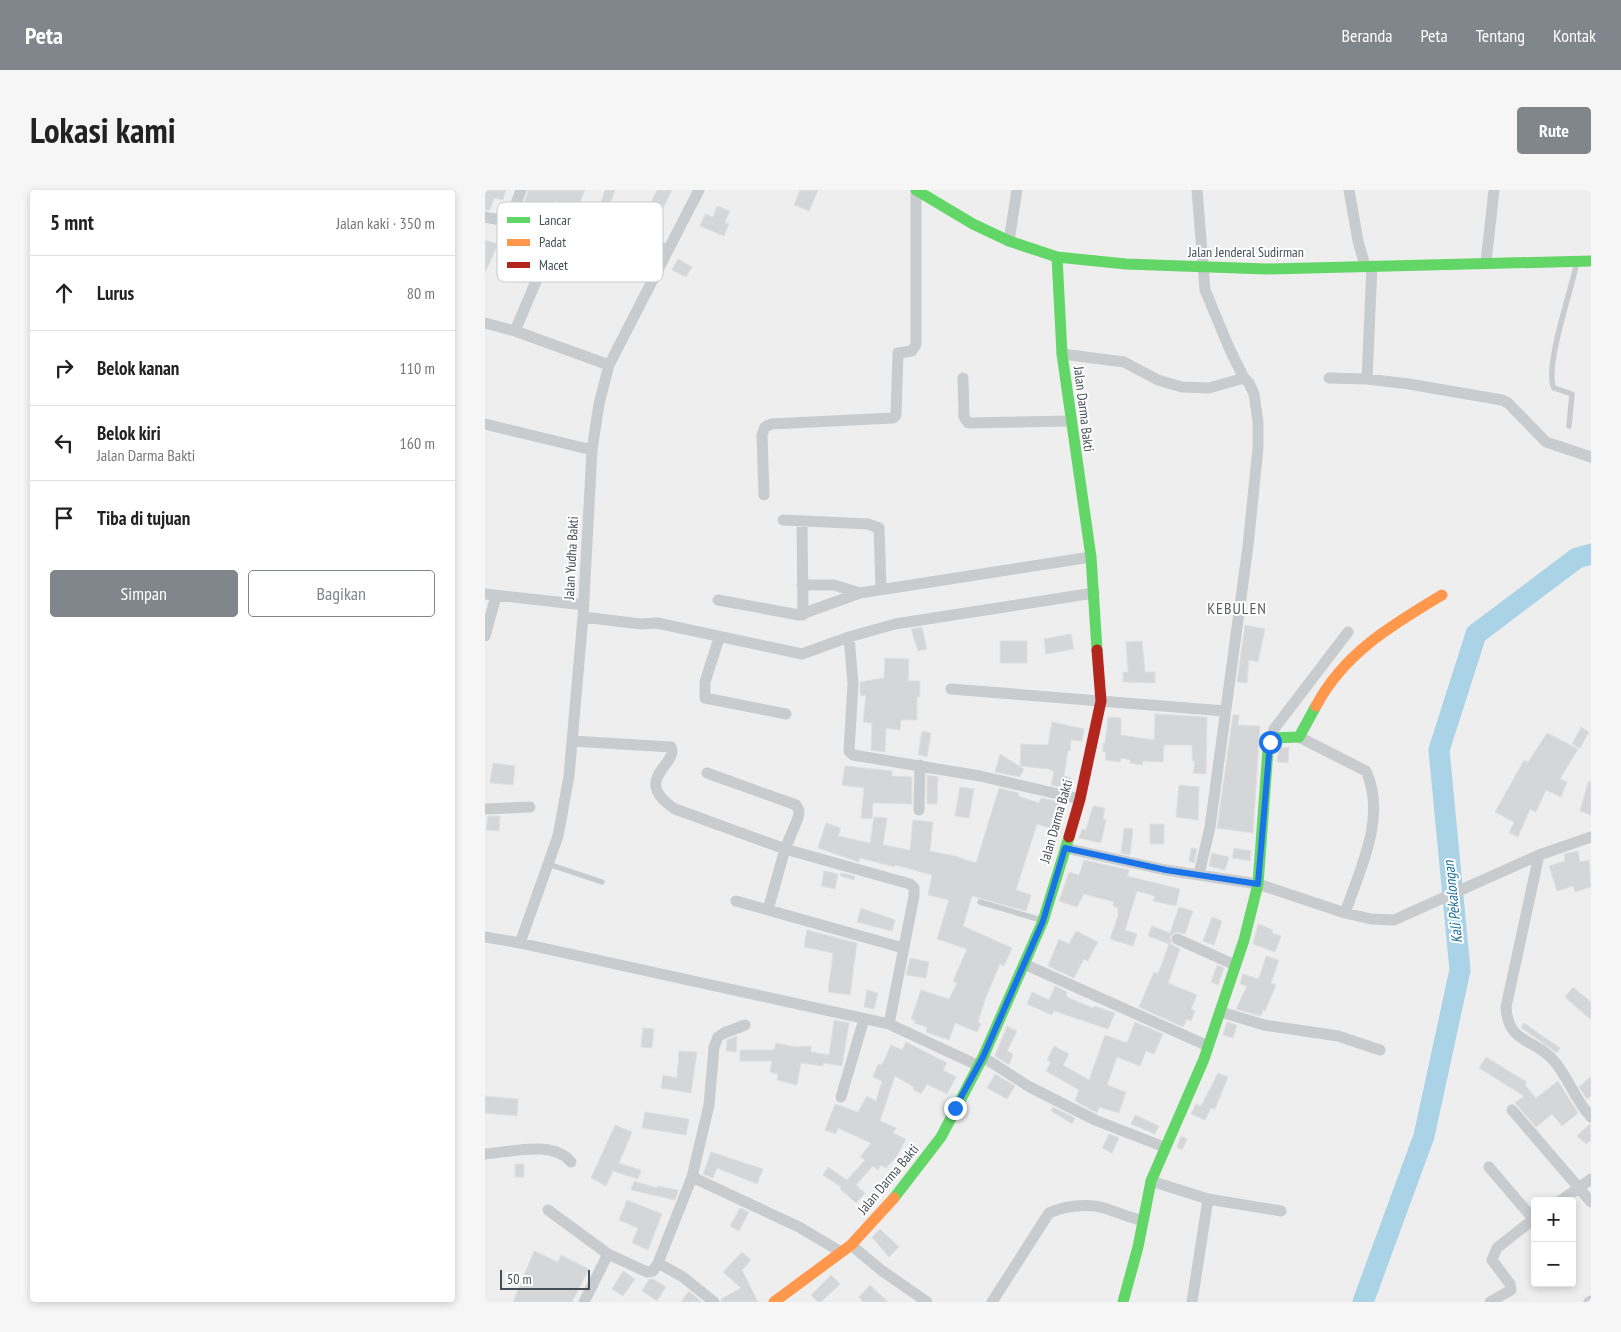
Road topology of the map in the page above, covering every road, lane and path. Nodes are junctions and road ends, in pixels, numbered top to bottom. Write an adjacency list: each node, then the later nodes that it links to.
1 (521, 190): 8 (street)
2 (699, 190): 11 (street, Jalan Yudha Bakti)
3 (916, 190): 9 (main road, Jalan Jenderal Sudirman); 34 (street)
4 (1017, 190): 9 (street)
5 (1197, 190): 18 (street)
6 (1349, 190): 17 (street)
7 (1494, 190): 16 (street)
8 (516, 202)
9 (1009, 242): 12 (main road, Jalan Jenderal Sudirman)
10 (663, 248): 11 (street)
11 (668, 250): 13 (street, Jalan Yudha Bakti)
12 (1057, 257): 18 (main road, Jalan Jenderal Sudirman); 23 (main road, Jalan Darma Bakti)
13 (663, 260)
14 (1577, 261): 15 (main road, Jalan Jenderal Sudirman); 16 (main road, Jalan Jenderal Sudirman); 31 (lane)
15 (1591, 261)
16 (1486, 262): 17 (main road, Jalan Jenderal Sudirman)
17 (1369, 266): 18 (main road, Jalan Jenderal Sudirman); 28 (street)
18 (1203, 267): 26 (street)
19 (536, 282): 22 (street)
20 (652, 282): 24 (street, Jalan Yudha Bakti)
21 (485, 323): 22 (street)
22 (515, 331): 24 (street)
23 (1063, 354): 26 (street); 29 (main road, Jalan Darma Bakti)
24 (609, 365): 32 (street, Jalan Yudha Bakti)
25 (963, 378): 29 (street)
26 (1244, 378): 53 (street)
27 (1329, 378): 28 (street)
28 (1367, 379): 33 (street)
29 (1070, 421): 37 (main road, Jalan Darma Bakti)
30 (485, 424): 32 (street)
31 (1569, 426)
32 (592, 450): 45 (street, Jalan Yudha Bakti)
33 (1591, 457)
34 (764, 496)
35 (783, 520): 36 (street)
36 (802, 522): 38 (street); 39 (street)
37 (1091, 557): 39 (street); 41 (main road, Jalan Darma Bakti)
38 (802, 585): 40 (street); 46 (street)
39 (881, 589): 40 (street)
40 (860, 593): 46 (street)
41 (1094, 593): 49 (street); 52 (main road, Jalan Darma Bakti)
42 (490, 595): 45 (street); 48 (street)
43 (1442, 595): 55 (main road)
44 (718, 600): 46 (street)
45 (584, 611): 50 (street); 57 (street, Jalan Yudha Bakti)
46 (803, 615)
47 (1348, 632): 56 (street)
48 (485, 636)
49 (849, 637): 50 (street); 58 (street)
50 (719, 638): 54 (street)
51 (951, 689): 52 (street)
52 (1101, 701): 53 (street); 60 (main road, Jalan Darma Bakti)
53 (1225, 710): 69 (street)
54 (785, 714)
55 (1299, 737): 56 (main road); 75 (street)
56 (1272, 738): 71 (main road)
57 (572, 741): 66 (street); 68 (street, Jalan Yudha Bakti)
58 (920, 765): 60 (street); 63 (street)
59 (707, 773): 66 (street)
60 (1080, 799): 65 (main road, Jalan Darma Bakti)
61 (530, 807): 62 (street)
62 (485, 809)
63 (919, 810)
64 (1591, 837): 67 (street)
65 (1065, 848): 69 (street); 76 (main road, Jalan Darma Bakti)
66 (785, 849): 74 (street); 80 (street)
67 (1539, 855): 75 (street); 92 (street)
68 (548, 864): 70 (lane); 79 (street, Jalan Yudha Bakti)
69 (1199, 874): 71 (street)
70 (602, 882)
71 (1258, 884): 75 (street); 82 (main road)
72 (736, 901): 74 (street)
73 (980, 902): 76 (lane)
74 (768, 910): 80 (street)
75 (1345, 913)
76 (1043, 921): 81 (main road, Jalan Darma Bakti)
77 (485, 937): 79 (street)
78 (1177, 939): 82 (street)
79 (520, 942): 84 (street)
80 (903, 948): 86 (street)
81 (1024, 964): 87 (street); 89 (main road, Jalan Darma Bakti)
82 (1235, 965): 83 (main road)
83 (1221, 1012): 87 (main road); 88 (street)
84 (864, 1019): 86 (street); 90 (street)
85 (745, 1024): 97 (street)
86 (889, 1024): 89 (street)
87 (1208, 1046): 93 (main road)
88 (1380, 1050)
89 (980, 1061): 93 (street); 109 (main road, Jalan Darma Bakti)
90 (841, 1097)
91 (1512, 1110): 100 (street)
92 (1591, 1117)
93 (1164, 1147): 99 (main road)
94 (485, 1154): 95 (street)
95 (571, 1162)
96 (1489, 1167): 106 (street)
97 (693, 1177): 110 (street); 112 (street)
98 (1591, 1179): 100 (street)
99 (1151, 1181): 102 (street); 107 (main road)
100 (1579, 1188): 101 (street); 103 (street)
101 (1567, 1197)
102 (1208, 1198): 105 (street); 119 (street)
103 (1591, 1202)
104 (549, 1210): 111 (street)
105 (1281, 1212)
106 (1531, 1216)
107 (1142, 1220): 117 (street); 118 (main road)
108 (1531, 1221): 120 (street)
109 (851, 1245): 110 (main road, Jalan Darma Bakti); 116 (street)
110 (841, 1252): 115 (main road, Jalan Darma Bakti)
111 (608, 1254): 112 (street); 113 (street)
112 (658, 1263): 114 (street)
113 (584, 1302)
114 (715, 1302)
115 (774, 1302)
116 (927, 1302)
117 (992, 1302)
118 (1123, 1302)
119 (1191, 1302)
120 (1490, 1302)

